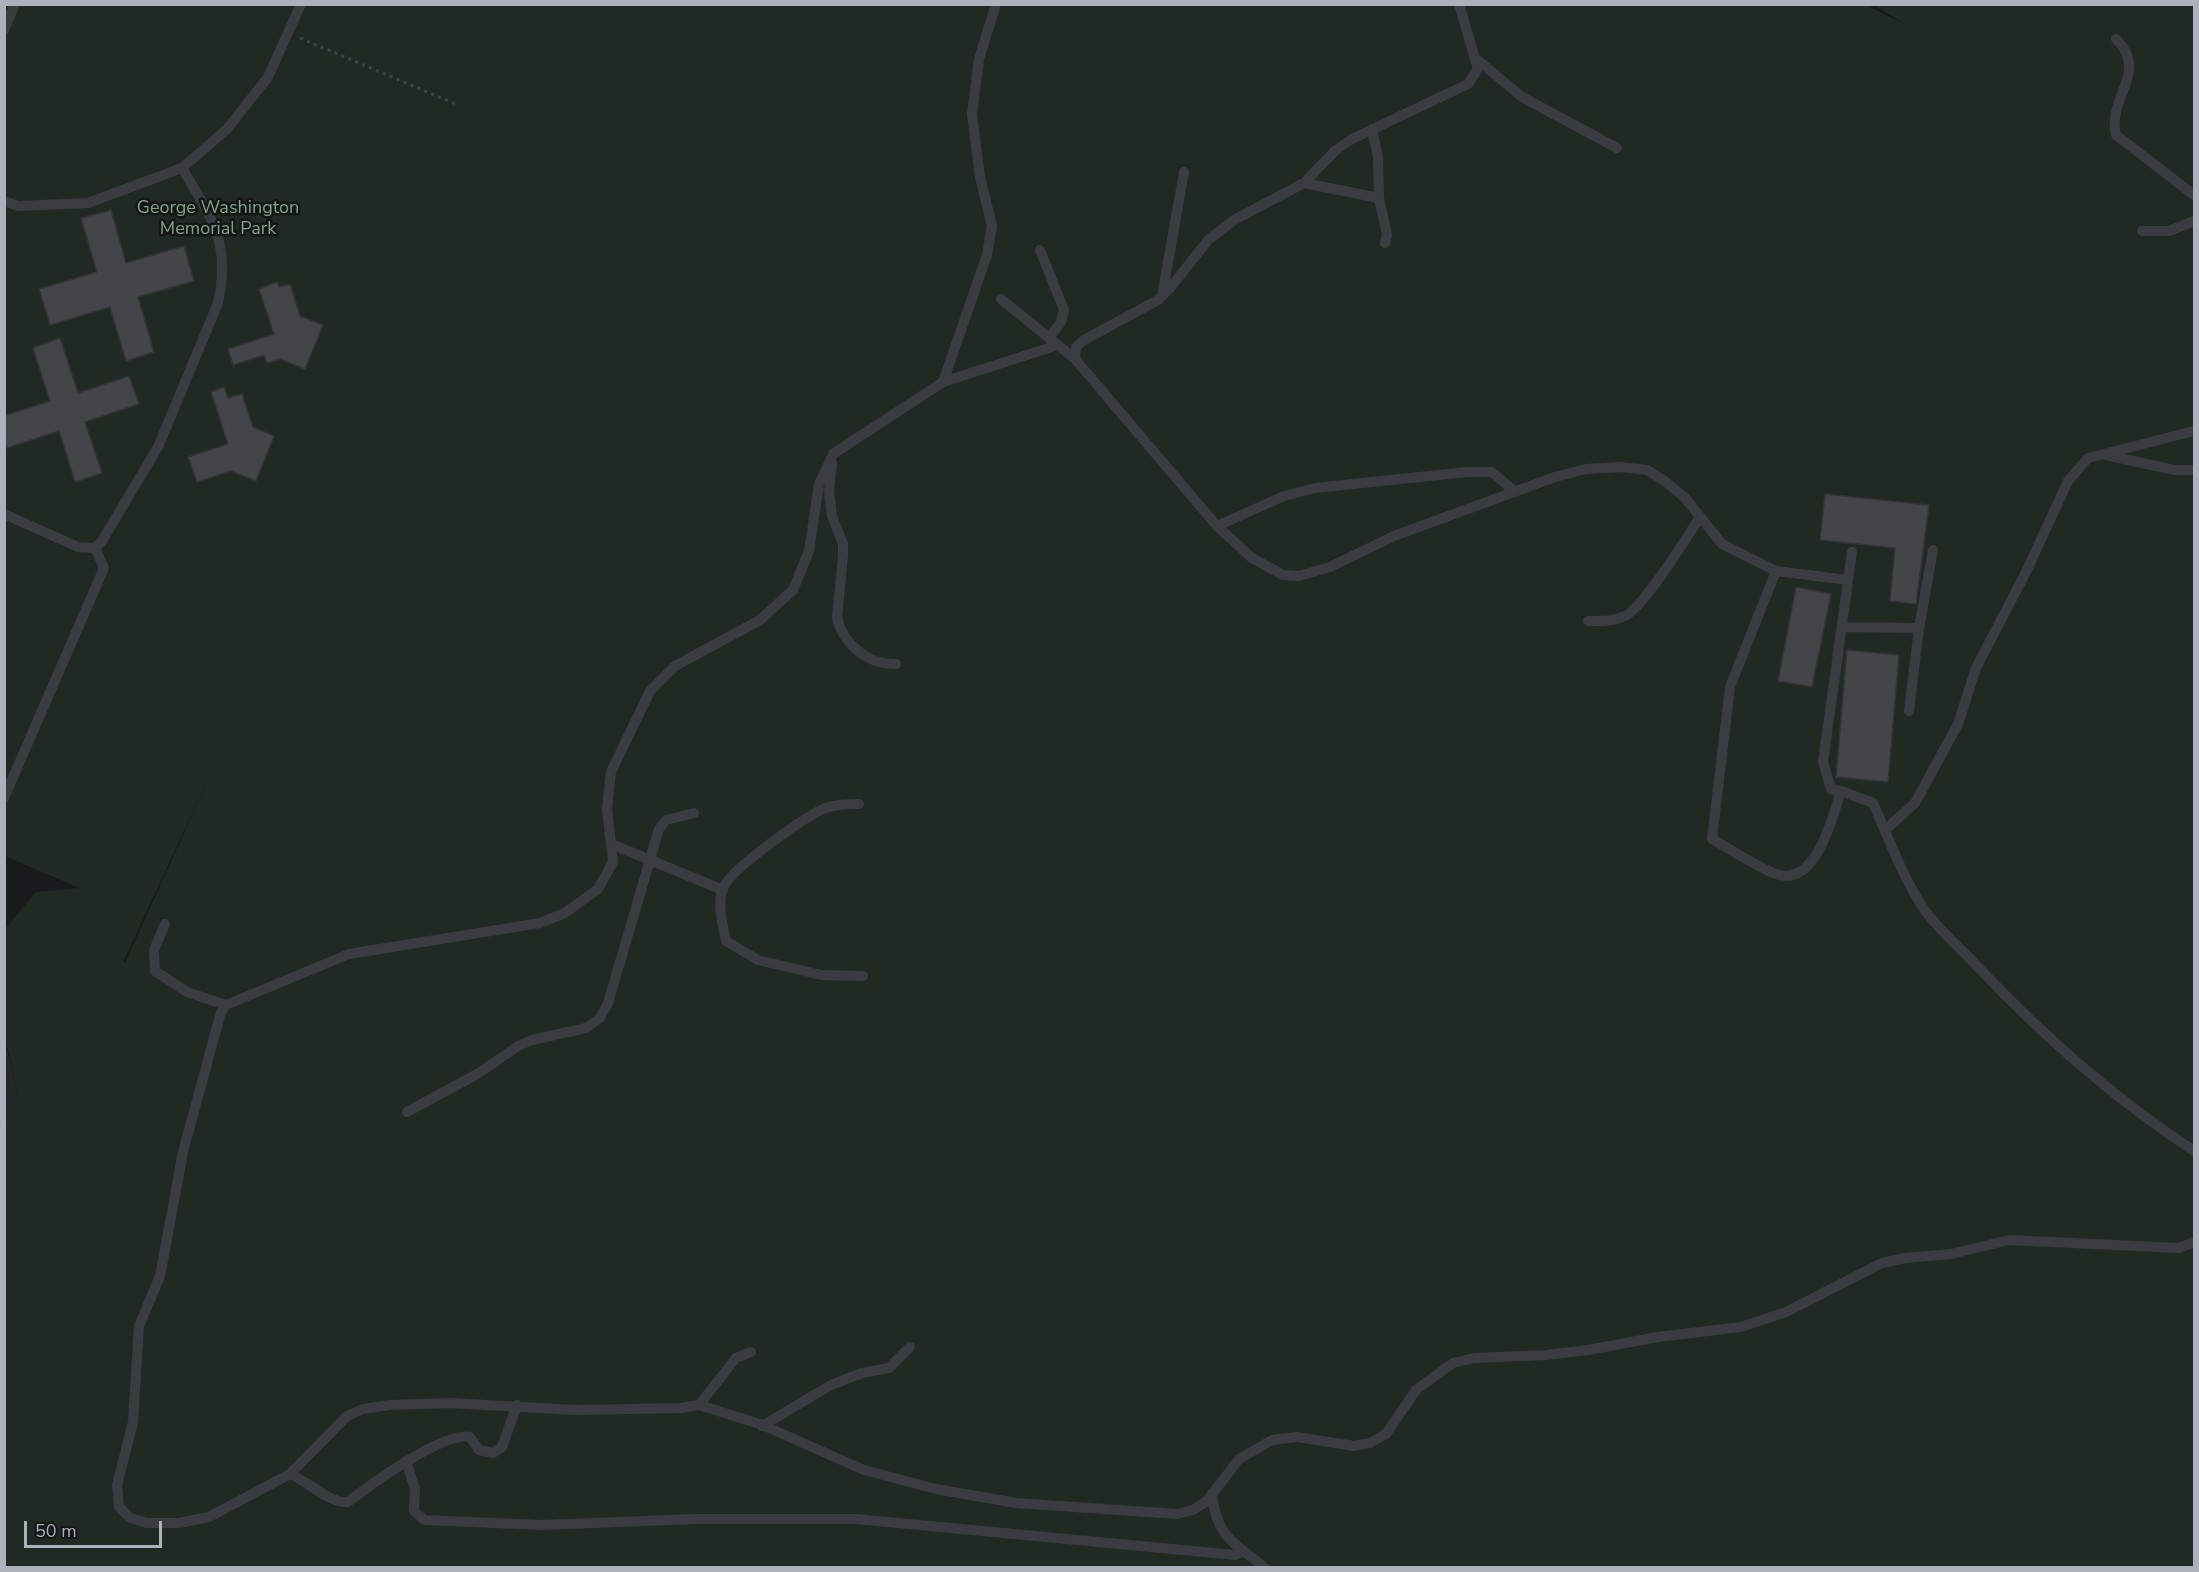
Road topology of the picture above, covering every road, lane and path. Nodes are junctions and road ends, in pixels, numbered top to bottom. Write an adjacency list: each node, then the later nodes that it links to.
1 (15, 4): 5 (lane)
2 (301, 4): 6 (lane)
3 (996, 4): 26 (lane)
4 (1459, 4): 8 (lane)
5 (4, 30)
6 (288, 33): 9 (path); 12 (lane)
7 (2116, 39): 15 (lane)
8 (1474, 57): 10 (lane); 11 (lane)
9 (458, 105)
10 (1372, 129): 14 (lane); 16 (lane)
11 (1617, 148)
12 (182, 168): 17 (lane); 35 (lane)
13 (1184, 172): 22 (lane)
14 (1304, 183): 16 (lane); 22 (lane)
15 (2194, 195)
16 (1379, 198): 20 (lane)
17 (4, 201)
18 (2194, 220): 19 (lane)
19 (2142, 231)
20 (1385, 243)
21 (1040, 250): 24 (lane)
22 (1162, 296): 25 (lane)
23 (1001, 299): 24 (lane)
24 (1054, 341): 25 (lane); 26 (lane)
25 (1075, 359): 34 (lane)
26 (943, 382): 28 (lane)
27 (2194, 431): 29 (lane)
28 (833, 454): 43 (lane); 50 (lane)
29 (2102, 454): 30 (lane); 49 (lane)
30 (2194, 470)
31 (1514, 491): 33 (lane); 34 (lane); 34 (lane)
32 (4, 514): 35 (lane)
33 (1700, 517): 38 (lane); 40 (lane)
34 (1217, 526)
35 (95, 548): 46 (lane)
36 (1933, 550): 42 (lane)
37 (1852, 552): 39 (lane)
38 (1776, 571): 39 (lane); 45 (lane)
39 (1848, 580): 41 (lane)
40 (1588, 621)
41 (1842, 627): 42 (lane); 45 (lane)
42 (1919, 628): 44 (lane)
43 (896, 664)
44 (1909, 711)
45 (1841, 791): 49 (lane)
46 (4, 798)
47 (859, 804): 52 (lane)
48 (694, 813): 51 (lane)
49 (1885, 830): 57 (lane)
50 (611, 844): 51 (lane); 55 (lane)
51 (649, 860): 52 (lane); 56 (lane)
52 (723, 890): 54 (lane)
53 (165, 924): 55 (lane)
54 (863, 976)
55 (226, 1005): 65 (lane)
56 (407, 1112)
57 (2194, 1151)
58 (2194, 1242): 66 (lane)
59 (910, 1347): 63 (lane)
60 (750, 1352): 62 (lane)
61 (517, 1405): 62 (lane); 64 (lane); 65 (lane)
62 (699, 1405): 63 (lane)
63 (762, 1425): 66 (lane)
64 (406, 1461): 65 (lane); 67 (lane)
65 (291, 1474)
66 (1212, 1493): 67 (lane)
67 (1242, 1552): 68 (lane)
68 (1264, 1568)

